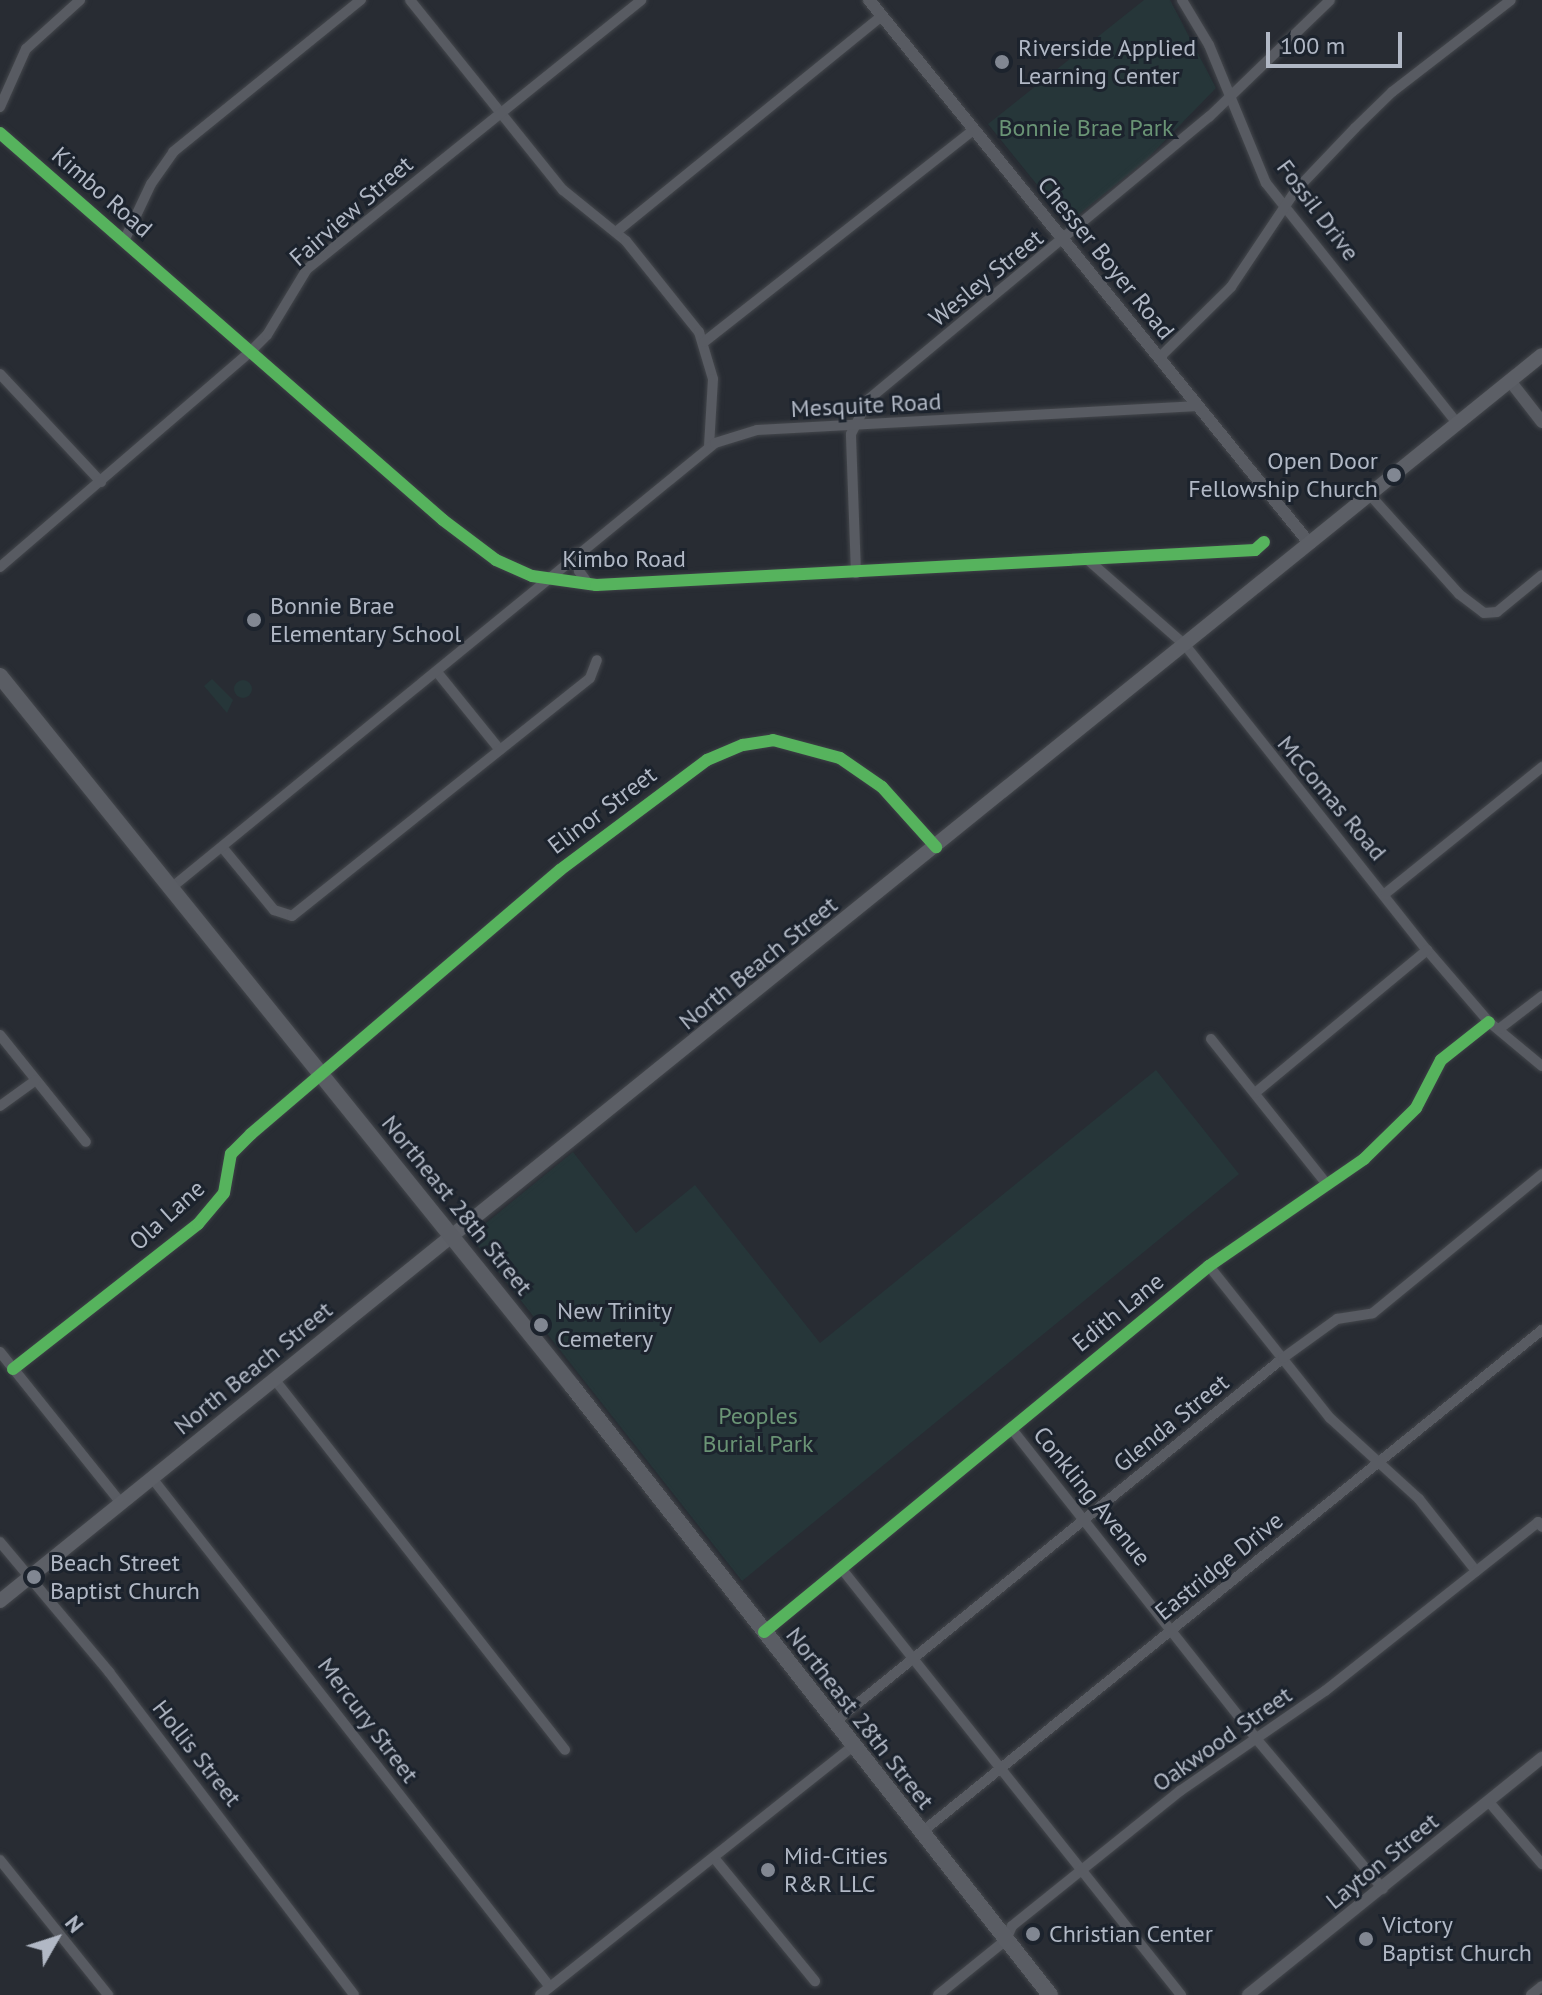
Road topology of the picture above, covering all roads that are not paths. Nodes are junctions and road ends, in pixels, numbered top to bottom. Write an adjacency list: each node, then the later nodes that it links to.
1 (80, 0): 11 (street)
2 (361, 0): 18 (street)
3 (410, 0): 12 (street)
4 (641, 0): 12 (street, Fairview Street)
5 (869, 0): 9 (street, Chesser Boyer Road)
6 (1182, 0): 10 (street, Fossil Drive)
7 (1330, 0): 10 (street, Wesley Street)
8 (1511, 0): 15 (street)
9 (882, 16): 13 (street, Chesser Boyer Road); 16 (street)
10 (1229, 92): 15 (street, Fossil Drive); 17 (street, Wesley Street)
11 (0, 107)
12 (499, 113): 16 (street); 20 (street, Fairview Street)
13 (972, 131): 17 (street, Chesser Boyer Road); 19 (street)
14 (0, 133): 18 (street, Kimbo Road)
15 (1285, 207): 22 (street); 27 (street, Fossil Drive)
16 (616, 232): 19 (street)
17 (1065, 240): 22 (street, Chesser Boyer Road); 28 (street, Wesley Street)
18 (124, 241): 20 (street, Kimbo Road)
19 (704, 342): 29 (street)
20 (249, 353): 30 (street, Fairview Street); 39 (street, Kimbo Road)
21 (1542, 355): 24 (main road, North Beach Street)
22 (1159, 358): 25 (street, Chesser Boyer Road)
23 (0, 374): 30 (street)
24 (1510, 381): 26 (street); 27 (main road, North Beach Street)
25 (1198, 406): 28 (street, Mesquite Road); 33 (street, Chesser Boyer Road)
26 (1542, 422)
27 (1458, 424): 31 (main road, North Beach Street)
28 (853, 427): 29 (street, Mesquite Road); 37 (street)
29 (709, 446): 34 (street, Mesquite Road)
30 (101, 482): 36 (street, Fairview Street)
31 (1370, 495): 33 (main road, North Beach Street); 38 (street)
32 (1264, 542): 35 (street, Kimbo Road)
33 (1310, 544): 41 (main road, North Beach Street)
34 (577, 553): 39 (street, Mesquite Road); 40 (street)
35 (1087, 559): 37 (street, Kimbo Road); 41 (street, McComas Road)
36 (0, 567)
37 (856, 573): 40 (street, Kimbo Road)
38 (1542, 575)
39 (547, 580): 40 (street, Kimbo Road); 43 (street, Mesquite Road)
40 (589, 585)
41 (1185, 645): 48 (main road, North Beach Street); 50 (street, McComas Road)
42 (597, 660): 45 (street)
43 (437, 672): 45 (street); 47 (street, Mesquite Road)
44 (0, 676): 49 (main road, Northeast 28th Street)
45 (500, 750): 47 (street)
46 (1542, 767): 50 (street)
47 (222, 847): 49 (street, Mesquite Road)
48 (936, 847): 58 (street, Elinor Street); 65 (main road, North Beach Street)
49 (171, 888): 58 (main road, Northeast 28th Street)
50 (1386, 893): 51 (street, McComas Road)
51 (1427, 950): 53 (street, McComas Road); 60 (street)
52 (1542, 996): 54 (street)
53 (1489, 1022): 54 (street, McComas Road); 64 (street, Edith Lane)
54 (1499, 1029): 57 (street, McComas Road)
55 (0, 1035): 59 (street)
56 (1211, 1039): 60 (street)
57 (1542, 1066)
58 (321, 1074): 65 (main road, Northeast 28th Street); 70 (street, Ola Lane)
59 (36, 1080): 61 (street); 62 (street)
60 (1255, 1093): 64 (street)
61 (0, 1106)
62 (86, 1142)
63 (1542, 1174): 69 (street, Glenda Street)
64 (1325, 1182): 66 (street, Edith Lane)
65 (449, 1234): 71 (main road, North Beach Street); 84 (main road, Northeast 28th Street)
66 (1209, 1266): 69 (street); 72 (street, Edith Lane)
67 (1542, 1330): 73 (street, Eastridge Drive)
68 (0, 1352): 70 (street)
69 (1283, 1358): 73 (street); 76 (street, Glenda Street)
70 (13, 1369): 75 (street)
71 (275, 1380): 74 (main road, North Beach Street); 89 (street)
72 (1011, 1428): 76 (street, Conkling Avenue); 79 (street, Edith Lane)
73 (1379, 1461): 80 (street); 83 (street, Eastridge Drive)
74 (152, 1478): 75 (main road, North Beach Street); 102 (street, Mercury Street)
75 (121, 1503): 81 (main road, North Beach Street)
76 (1085, 1520): 83 (street, Conkling Avenue); 85 (street, Glenda Street)
77 (1540, 1524): 80 (street, Oakwood Street)
78 (0, 1542): 81 (street, Hollis Street)
79 (841, 1568): 84 (street, Edith Lane); 85 (street)
80 (1476, 1571): 87 (street, Oakwood Street)
81 (31, 1576): 82 (main road, North Beach Street); 105 (street, Hollis Street)
82 (0, 1601)
83 (1172, 1630): 87 (street, Conkling Avenue); 91 (street, Eastridge Drive)
84 (764, 1632): 86 (main road, Northeast 28th Street)
85 (916, 1659): 86 (street, Glenda Street); 91 (street)
86 (835, 1722): 88 (main road, Northeast 28th Street)
87 (1254, 1736): 97 (street, Oakwood Street); 98 (street, Conkling Avenue)
88 (853, 1746): 93 (main road, Northeast 28th Street); 94 (street)
89 (565, 1750)
90 (1542, 1758): 92 (street, Layton Street)
91 (1001, 1766): 93 (street, Eastridge Drive); 97 (street)
92 (1489, 1802): 96 (street); 98 (street, Layton Street)
93 (922, 1832): 99 (main road, Northeast 28th Street)
94 (715, 1859): 100 (street); 102 (street)
95 (0, 1860): 104 (street)
96 (1542, 1864)
97 (1082, 1872): 99 (street, Oakwood Street); 109 (street)
98 (1383, 1889): 103 (street, Layton Street)
99 (1006, 1940): 107 (street, Oakwood Street); 108 (main road, Northeast 28th Street)
100 (815, 1981)
101 (1542, 1986): 110 (street)
102 (550, 1987): 106 (street)
103 (1252, 1994)
104 (108, 1995)
105 (354, 1995)
106 (540, 1995)
107 (938, 1995)
108 (1050, 1995)
109 (1181, 1995)
110 (1531, 1995)

